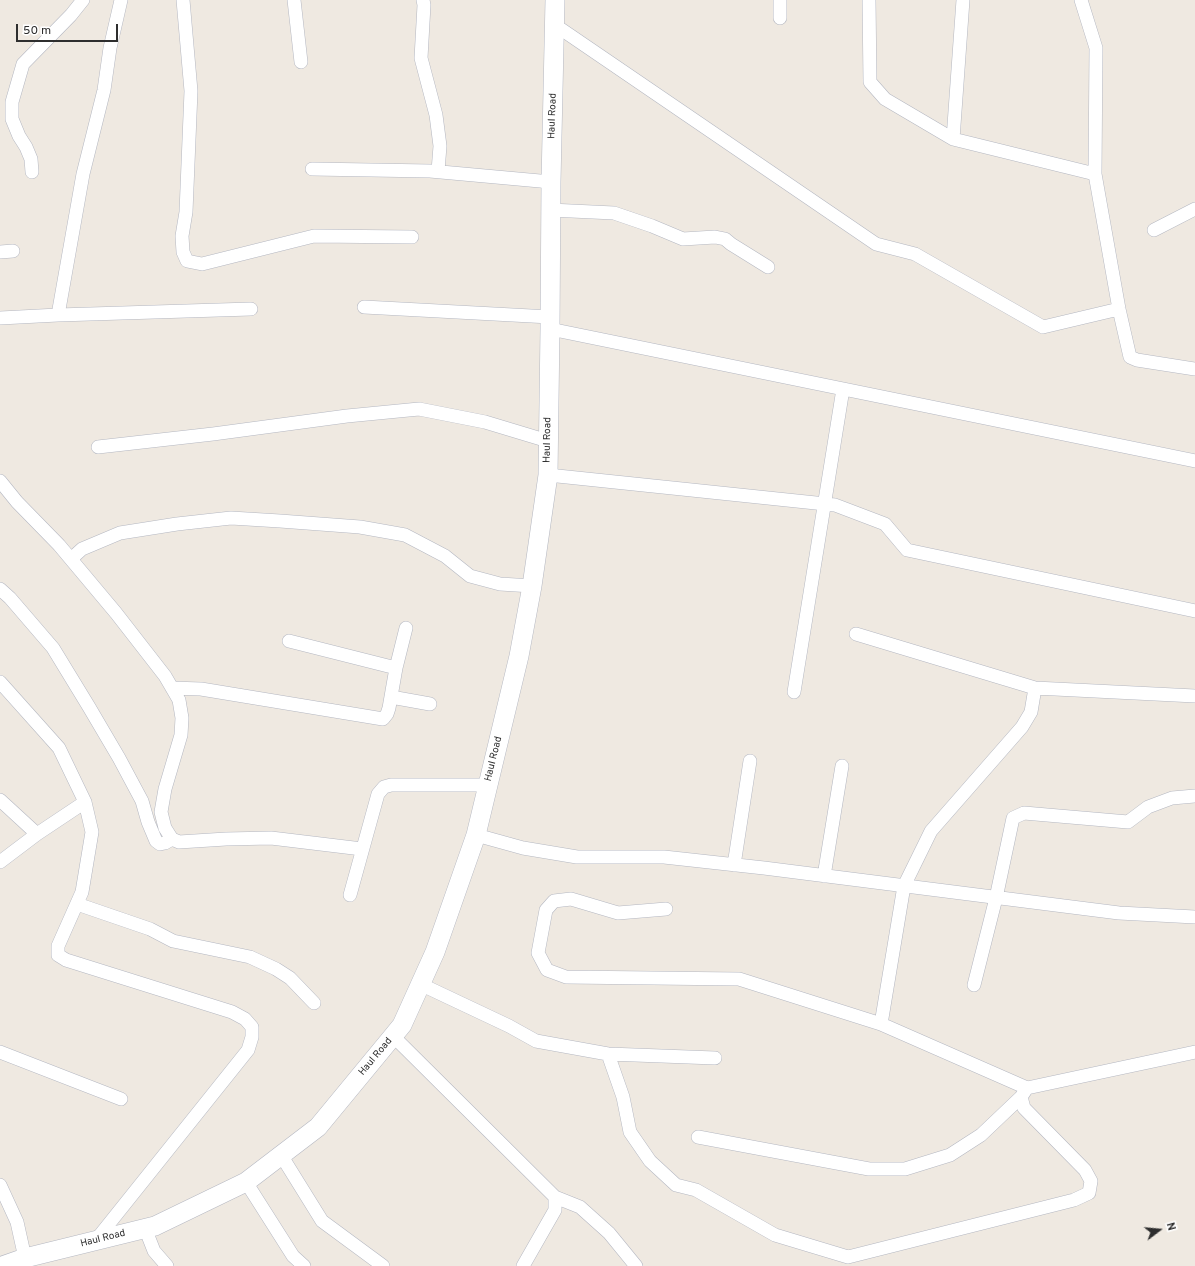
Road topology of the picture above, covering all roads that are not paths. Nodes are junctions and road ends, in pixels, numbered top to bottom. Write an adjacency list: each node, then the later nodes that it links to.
1 (83, 0): 17 (street)
2 (121, 0): 28 (street)
3 (184, 0): 23 (street)
4 (294, 0): 13 (street)
5 (423, 0): 16 (street)
6 (555, 0): 12 (main road, Haul Road)
7 (780, 0): 11 (street)
8 (869, 0): 14 (street)
9 (963, 0): 14 (street)
10 (1082, 0): 18 (street)
11 (780, 18)
12 (555, 25): 19 (main road, Haul Road); 26 (street)
13 (301, 62)
14 (953, 139): 18 (street)
15 (312, 169): 16 (street)
16 (438, 171): 19 (street)
17 (32, 172)
18 (1095, 174): 26 (street)
19 (551, 182): 21 (main road, Haul Road)
20 (1195, 209): 22 (street)
21 (550, 210): 24 (street); 30 (main road, Haul Road)
22 (1154, 230)
23 (412, 237)
24 (768, 267)
25 (364, 307): 30 (street)
26 (1119, 309): 31 (street)
27 (251, 310): 28 (street)
28 (58, 315): 29 (street)
29 (0, 318)
30 (550, 323): 32 (street); 33 (main road, Haul Road)
31 (1195, 369)
32 (843, 389): 35 (street); 38 (street)
33 (548, 441): 34 (street); 36 (main road, Haul Road)
34 (98, 447)
35 (1195, 461)
36 (548, 475): 38 (street); 40 (main road, Haul Road)
37 (0, 481): 39 (street)
38 (824, 504): 42 (street); 50 (street)
39 (70, 559): 40 (street); 48 (street)
40 (532, 586): 56 (main road, Haul Road)
41 (0, 589): 62 (street)
42 (1195, 611)
43 (406, 628): 46 (street)
44 (856, 634): 49 (street)
45 (290, 641): 46 (street)
46 (396, 668): 52 (street)
47 (0, 682): 59 (street)
48 (172, 688): 52 (street); 62 (street)
49 (1036, 688): 51 (street); 67 (street)
50 (794, 692)
51 (1195, 696)
52 (391, 697): 53 (street)
53 (430, 704)
54 (750, 761): 65 (street)
55 (842, 766): 66 (street)
56 (487, 785): 61 (main road, Haul Road); 63 (street)
57 (1195, 796): 69 (street)
58 (0, 800): 60 (street)
59 (85, 802): 60 (street); 70 (street)
60 (38, 834): 64 (street)
61 (476, 835): 65 (street); 73 (main road, Haul Road)
62 (172, 839): 63 (street)
63 (362, 849): 68 (street)
64 (0, 862)
65 (734, 865): 66 (street)
66 (824, 876): 67 (street)
67 (904, 886): 69 (street); 76 (street)
68 (350, 895)
69 (996, 898): 72 (street); 74 (street)
70 (77, 904): 75 (street); 90 (street)
71 (666, 909): 76 (street)
72 (1195, 916)
73 (420, 984): 77 (main road, Haul Road); 80 (street)
74 (974, 985)
75 (314, 1003)
76 (881, 1024): 82 (street)
77 (393, 1036): 85 (main road, Haul Road); 88 (street)
78 (0, 1052): 83 (street)
79 (1195, 1052): 82 (street)
80 (608, 1054): 81 (street); 92 (street)
81 (715, 1058)
82 (1024, 1093): 84 (street); 92 (street)
83 (121, 1099)
84 (698, 1137)
85 (281, 1155): 86 (main road, Haul Road); 96 (street)
86 (246, 1182): 89 (main road, Haul Road); 95 (street)
87 (0, 1185): 91 (street)
88 (555, 1197): 97 (street); 98 (street)
89 (145, 1228): 90 (main road, Haul Road); 94 (street)
90 (96, 1240): 91 (main road, Haul Road)
91 (25, 1258): 93 (main road, Haul Road)
92 (845, 1262)
93 (2, 1266)
94 (167, 1266)
95 (304, 1266)
96 (383, 1266)
97 (523, 1266)
98 (636, 1266)

